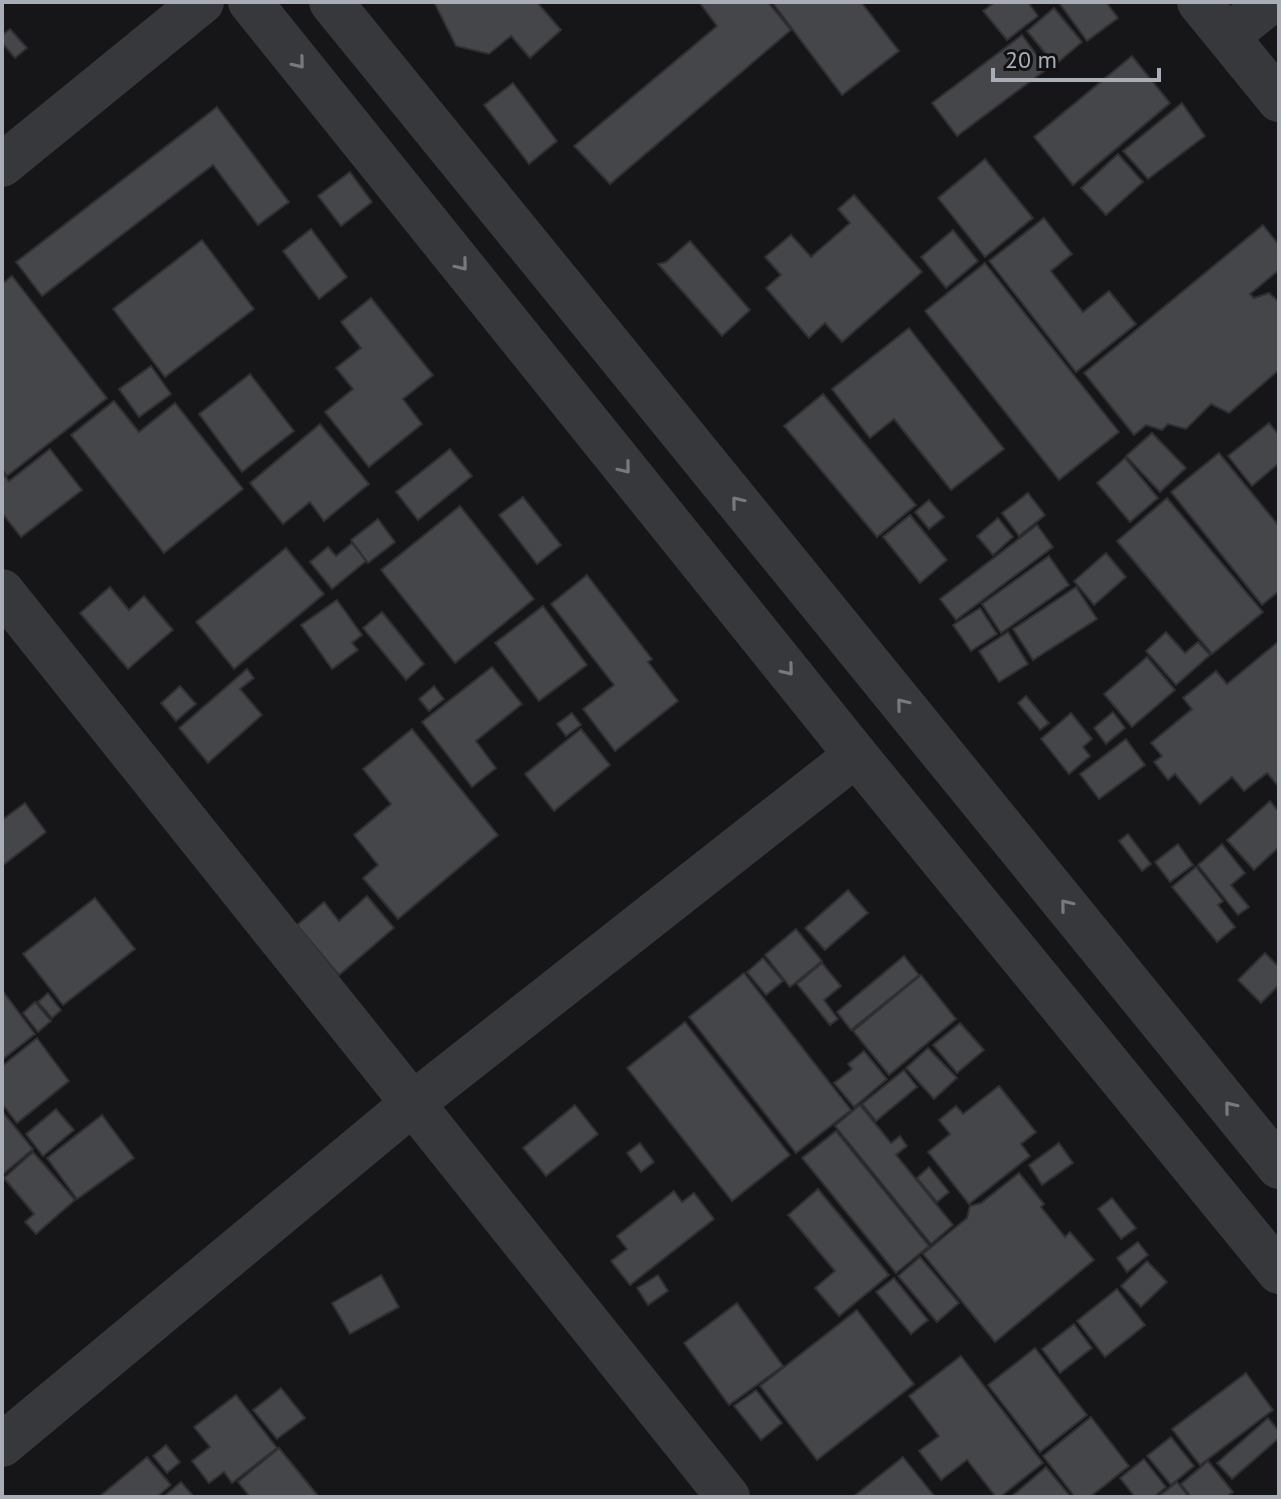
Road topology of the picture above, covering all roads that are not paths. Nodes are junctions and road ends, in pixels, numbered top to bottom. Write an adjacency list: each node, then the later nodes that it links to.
1 (202, 2): 8 (street)
2 (250, 2): 10 (street, one-way to 10)
3 (331, 2): 12 (street, one-way to 3)
4 (1199, 2): 6 (street)
5 (1270, 2): 6 (street)
6 (1228, 36): 7 (street)
7 (1279, 100)
8 (2, 165)
9 (2, 591): 11 (street)
10 (856, 755): 11 (street); 13 (street)
11 (412, 1104): 14 (street); 15 (street)
12 (1279, 1167)
13 (1279, 1272)
14 (2, 1445)
15 (728, 1497)

